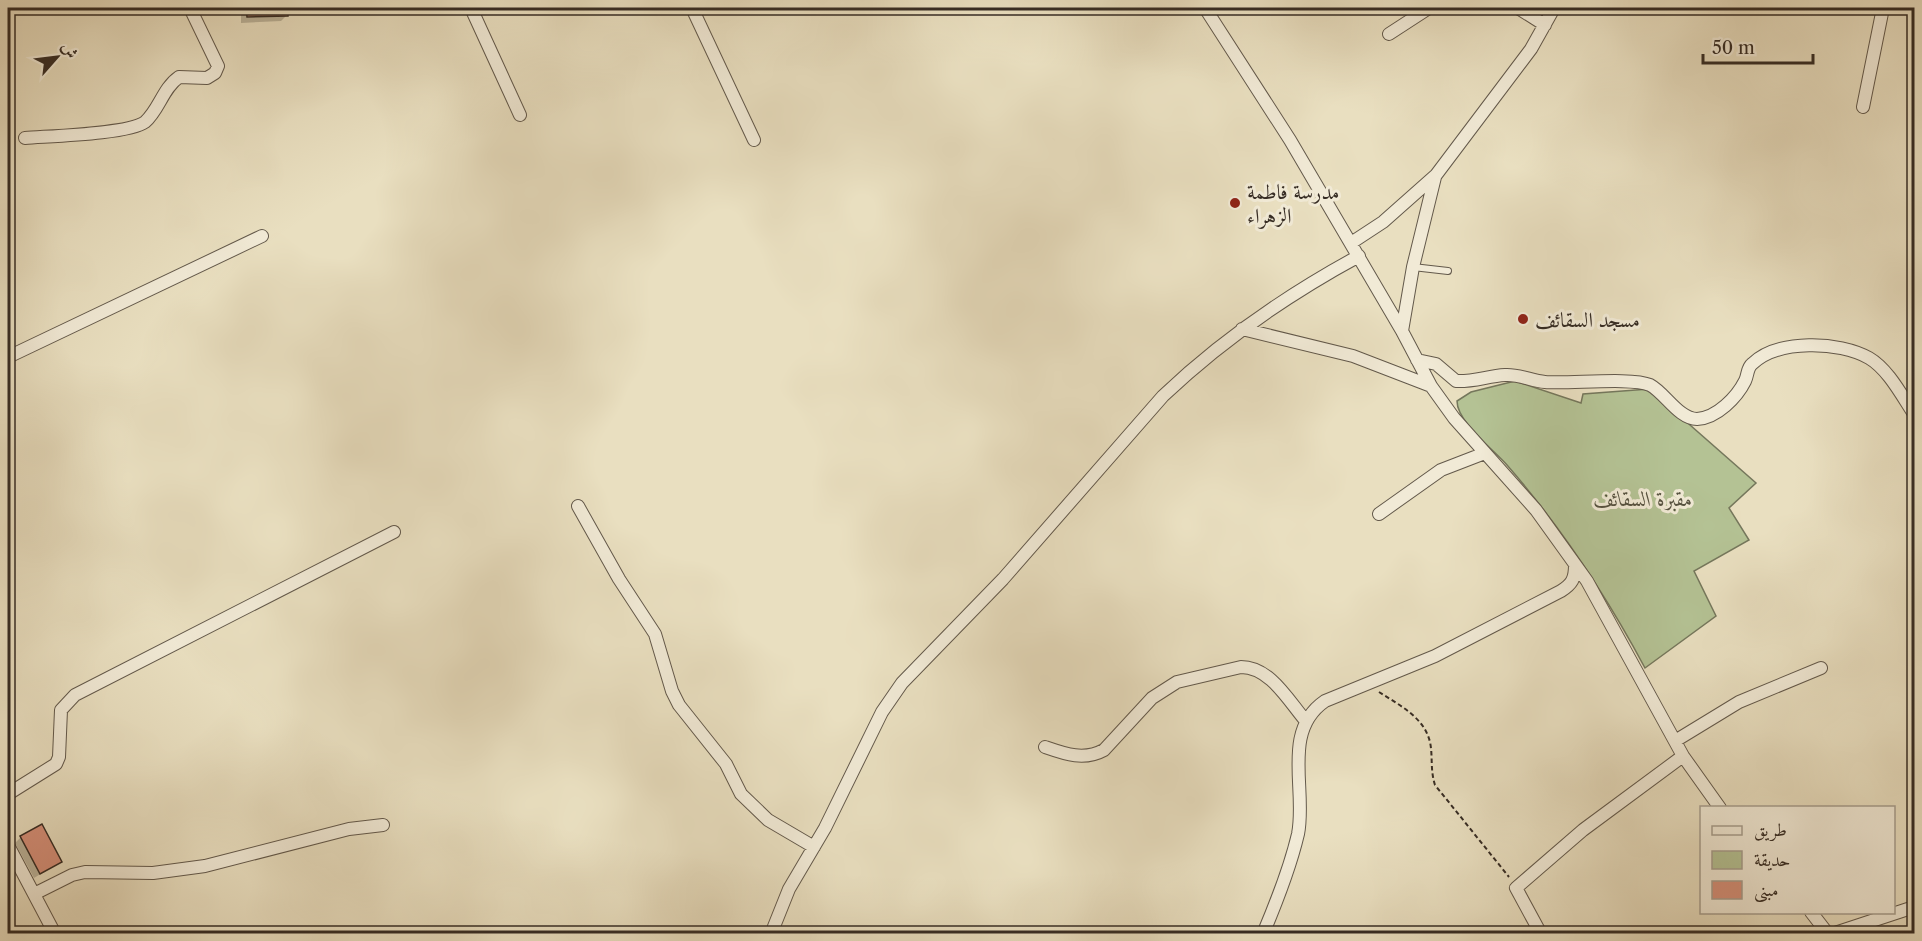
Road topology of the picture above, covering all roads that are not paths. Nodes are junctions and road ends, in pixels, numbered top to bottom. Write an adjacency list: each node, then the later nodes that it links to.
1 (190, 8): 13 (street)
2 (471, 8): 12 (street)
3 (692, 8): 14 (street)
4 (1205, 8): 17 (street)
5 (1429, 8): 10 (street)
6 (1518, 8): 9 (street)
7 (1554, 8): 9 (street)
8 (1883, 8): 11 (street)
9 (1545, 25): 15 (street)
10 (1389, 34)
11 (1863, 107)
12 (520, 115)
13 (25, 138)
14 (754, 140)
15 (1436, 175): 17 (street); 19 (street)
16 (262, 236): 23 (street)
17 (1351, 243): 18 (street)
18 (1359, 256): 21 (street); 22 (street)
19 (1413, 267): 20 (lane); 22 (street)
20 (1448, 271)
21 (1242, 329): 25 (street); 41 (street)
22 (1402, 331): 24 (street)
23 (8, 357)
24 (1417, 360): 25 (street); 26 (street)
25 (1431, 386): 27 (street)
26 (1914, 414)
27 (1485, 453): 29 (street); 31 (street)
28 (578, 506): 41 (street)
29 (1379, 514)
30 (394, 532): 37 (street)
31 (1575, 565): 33 (street); 34 (street)
32 (1821, 668): 34 (street)
33 (1305, 720): 35 (street); 49 (street)
34 (1675, 741): 36 (street)
35 (1045, 747)
36 (1683, 756): 38 (street); 50 (street)
37 (8, 794)
38 (1719, 806)
39 (383, 825): 42 (street)
40 (8, 845): 42 (street)
41 (814, 847): 48 (street)
42 (34, 894): 47 (street)
43 (1914, 907): 44 (street)
44 (1895, 913)
45 (1813, 914): 51 (street)
46 (1892, 914): 52 (street)
47 (55, 933)
48 (771, 933)
49 (1263, 933)
50 (1541, 933)
51 (1828, 933)
52 (1832, 933)

